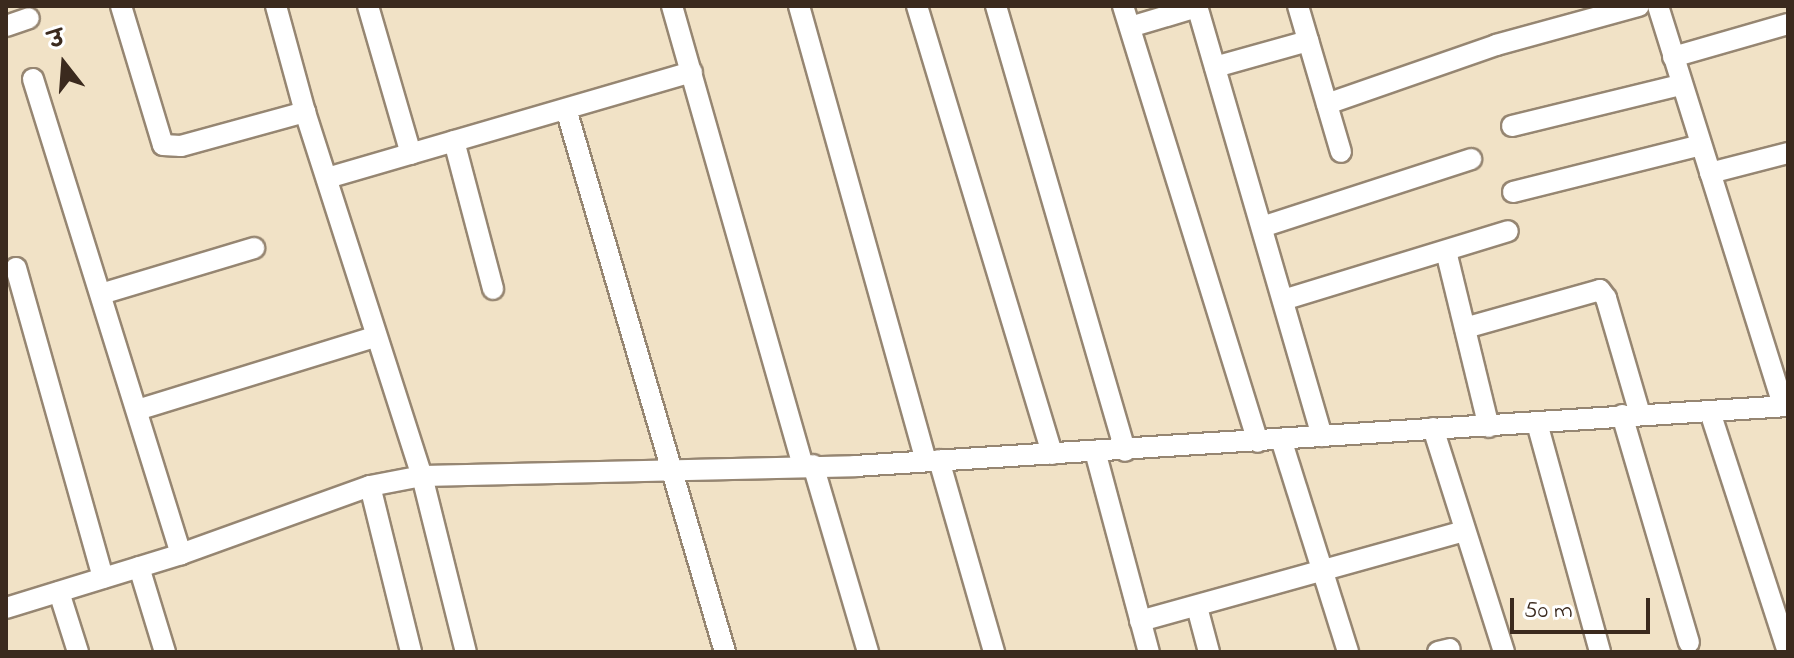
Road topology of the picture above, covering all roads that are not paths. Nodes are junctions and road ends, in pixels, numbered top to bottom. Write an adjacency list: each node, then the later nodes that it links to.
1 (121, 6): 25 (street)
2 (276, 6): 25 (street)
3 (368, 6): 31 (street)
4 (672, 6): 20 (street)
5 (799, 6): 59 (street)
6 (917, 6): 58 (street)
7 (996, 6): 57 (street)
8 (1123, 6): 16 (street)
9 (1197, 6): 16 (street); 19 (street)
10 (1298, 6): 17 (street)
11 (1639, 6): 23 (street)
12 (1658, 6): 18 (street)
13 (29, 18): 15 (street)
14 (1788, 24): 18 (street)
15 (6, 26)
16 (1130, 27): 55 (street)
17 (1308, 41): 19 (street); 23 (street)
18 (1673, 57): 22 (street)
19 (1215, 67): 36 (street)
20 (692, 72): 24 (street); 60 (street)
21 (33, 79): 42 (street)
22 (1680, 85): 26 (street); 28 (street)
23 (1327, 104): 29 (street)
24 (566, 109): 27 (street); 61 (street)
25 (305, 112): 34 (street)
26 (1512, 126)
27 (454, 141): 31 (street); 41 (street)
28 (1701, 145): 33 (street); 35 (street)
29 (1341, 152)
30 (1788, 153): 33 (street)
31 (411, 154): 34 (street)
32 (1471, 159): 36 (street)
33 (1710, 173): 46 (street)
34 (327, 178): 45 (street)
35 (1513, 192)
36 (1262, 227): 43 (street)
37 (1508, 231): 39 (street)
38 (254, 248): 42 (street)
39 (1446, 251): 43 (street); 44 (street)
40 (16, 268): 68 (street)
41 (493, 289)
42 (101, 294): 47 (street)
43 (1283, 300): 53 (street)
44 (1465, 328): 49 (street); 51 (street)
45 (375, 337): 47 (street); 62 (street)
46 (1786, 406): 48 (street)
47 (137, 410): 65 (street)
48 (1710, 412): 49 (street); 86 (street)
49 (1631, 415): 50 (street); 73 (street)
50 (1537, 423): 51 (street); 85 (street)
51 (1489, 427): 52 (street)
52 (1433, 428): 53 (street); 64 (street)
53 (1322, 436): 54 (street)
54 (1281, 439): 55 (street); 67 (street)
55 (1258, 442): 57 (street)
56 (1095, 451): 57 (street); 58 (street); 72 (street)
57 (1125, 451)
58 (1052, 454): 59 (street)
59 (933, 460): 60 (street); 80 (street)
60 (808, 465): 61 (street); 79 (street)
61 (670, 472): 62 (street); 78 (street)
62 (422, 476): 63 (street); 77 (street)
63 (370, 486): 65 (street); 76 (street)
64 (1465, 531): 67 (street); 84 (street)
65 (181, 554): 66 (street)
66 (139, 567): 68 (street); 75 (street)
67 (1324, 571): 70 (street); 83 (street)
68 (103, 578): 69 (street)
69 (59, 592): 71 (street); 74 (street)
70 (1197, 607): 72 (street); 82 (street)
71 (6, 608)
72 (1140, 621): 81 (street)
73 (1689, 642)
74 (78, 652)
75 (165, 652)
76 (411, 652)
77 (466, 652)
78 (725, 652)
79 (868, 652)
80 (994, 652)
81 (1149, 652)
82 (1209, 652)
83 (1348, 652)
84 (1504, 652)
85 (1600, 652)
86 (1788, 652)

